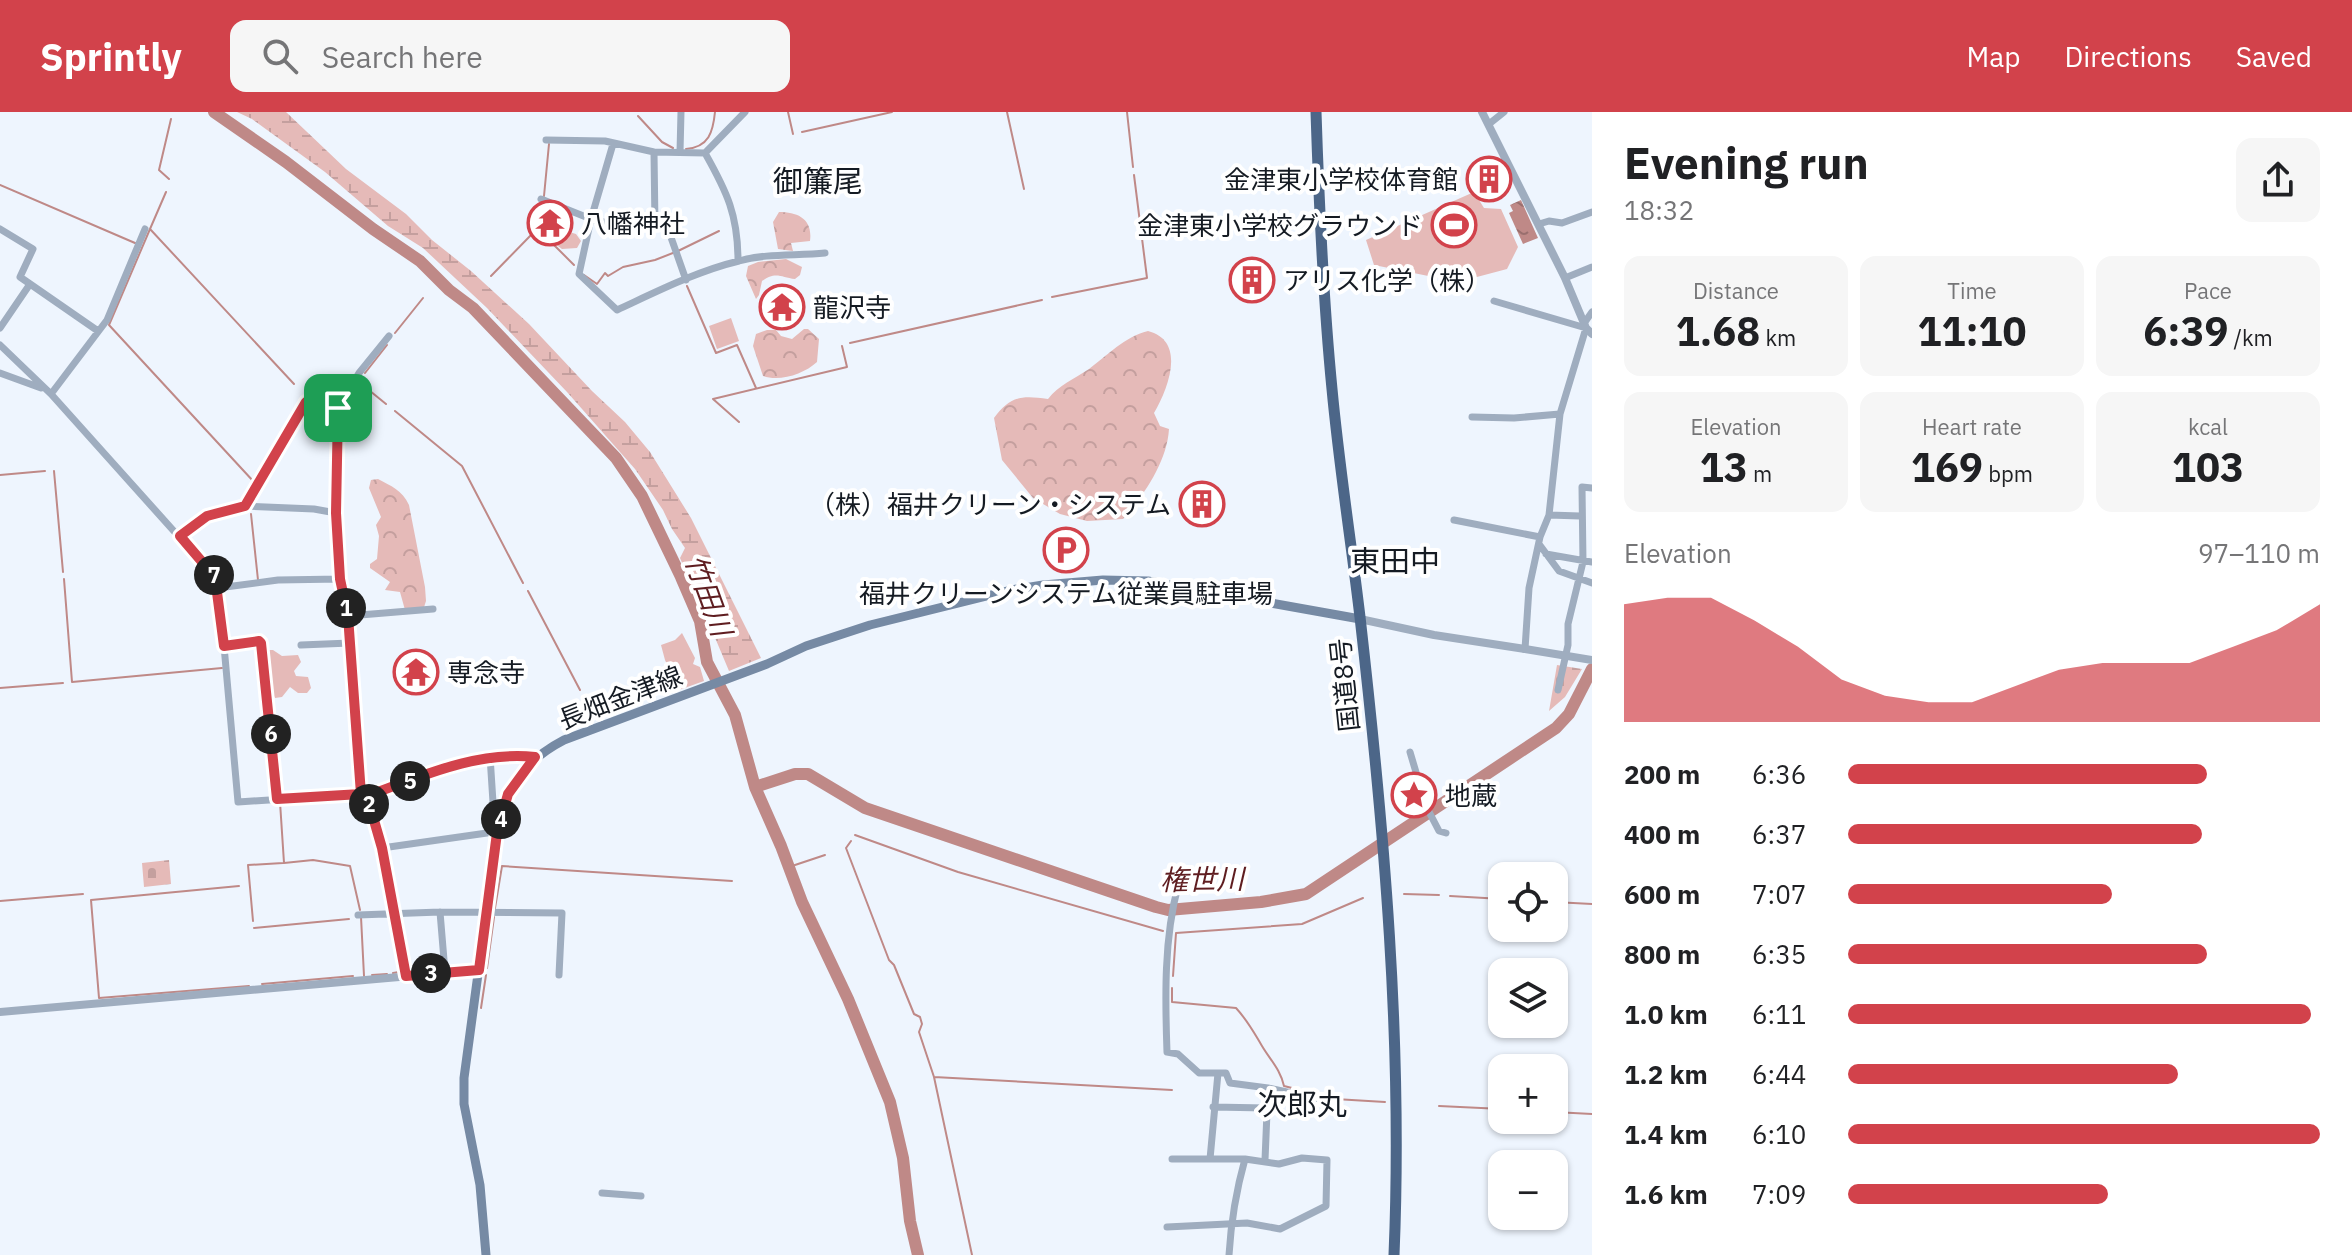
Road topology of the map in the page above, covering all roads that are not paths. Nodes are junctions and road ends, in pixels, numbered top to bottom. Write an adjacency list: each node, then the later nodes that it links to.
1 (745, 112): 11 (street)
2 (1316, 112): 53 (highway, 国道8号)
3 (1482, 112): 6 (street)
4 (1504, 112): 6 (street)
5 (681, 114): 10 (street)
6 (1489, 124): 15 (street)
7 (546, 140): 8 (street)
8 (613, 144): 9 (street); 14 (street)
9 (654, 152): 10 (street); 16 (street)
10 (680, 152): 11 (street)
11 (705, 153): 20 (street)
12 (541, 199): 14 (street)
13 (1592, 212): 15 (street)
14 (591, 219): 16 (street); 23 (street)
15 (1539, 224): 22 (street)
16 (655, 226): 23 (street)
17 (0, 229): 24 (street)
18 (145, 229): 29 (street)
19 (825, 253): 20 (street)
20 (738, 261): 23 (street)
21 (1592, 267): 22 (street)
22 (1565, 278): 28 (street)
23 (686, 280)
24 (30, 284): 27 (street); 29 (street)
25 (1494, 301): 28 (street)
26 (1592, 312): 28 (street)
27 (0, 328)
28 (1588, 328): 35 (street)
29 (98, 331): 33 (street)
30 (389, 336): 34 (street)
31 (0, 345): 33 (street)
32 (0, 373): 33 (street)
33 (47, 391): 43 (street)
34 (338, 408): 38 (street); 39 (street)
35 (1560, 414): 36 (street); 40 (street)
36 (1472, 417)
37 (1592, 488): 41 (street)
38 (245, 506): 39 (street); 43 (street)
39 (336, 513): 47 (street)
40 (1549, 515): 41 (street); 44 (street)
41 (1580, 516): 46 (street)
42 (1454, 520): 44 (street)
43 (180, 536): 50 (street)
44 (1540, 541): 45 (street); 57 (street)
45 (1546, 554): 46 (street); 48 (street)
46 (1587, 562): 48 (street)
47 (340, 579): 50 (street); 52 (street)
48 (1579, 579): 49 (street); 59 (street)
49 (1592, 583)
50 (218, 588): 56 (street)
51 (433, 609): 52 (street)
52 (348, 616): 54 (street)
53 (1360, 619): 57 (street); 62 (main road, 長畑金津線); 93 (highway, 国道8号)
54 (350, 643): 55 (street); 63 (street)
55 (301, 645)
56 (224, 646): 64 (street); 64 (street)
57 (1525, 649): 58 (street, bridge)
58 (1592, 660)
59 (1558, 690)
60 (1410, 752): 65 (street)
61 (490, 756): 62 (street); 63 (street); 66 (street)
62 (535, 757): 66 (main road, 長畑金津線)
63 (364, 795): 64 (street); 67 (street)
64 (277, 799)
65 (1442, 832)
66 (495, 833): 67 (street); 70 (main road, 長畑金津線)
67 (382, 848): 71 (street)
68 (1178, 886): 78 (street)
69 (440, 912): 70 (street); 71 (street); 74 (street)
70 (488, 912): 73 (main road, 長畑金津線); 75 (street)
71 (394, 913): 72 (street); 76 (street)
72 (358, 915)
73 (479, 970): 74 (street); 91 (main road, 長畑金津線)
74 (445, 972): 76 (street)
75 (559, 975)
76 (406, 976): 77 (street)
77 (0, 1012)
78 (1218, 1073): 79 (street); 81 (street)
79 (1268, 1088): 80 (street); 82 (street)
80 (1329, 1101)
81 (1213, 1107): 82 (street); 84 (street)
82 (1266, 1108): 86 (street)
83 (1172, 1159): 84 (street)
84 (1210, 1159): 85 (street)
85 (1245, 1159): 86 (street); 89 (street)
86 (1265, 1160): 89 (street)
87 (602, 1193): 88 (street)
88 (641, 1196)
89 (1231, 1225): 90 (street); 92 (street)
90 (1167, 1227)
91 (486, 1255)
92 (1229, 1255)
93 (1394, 1255)

